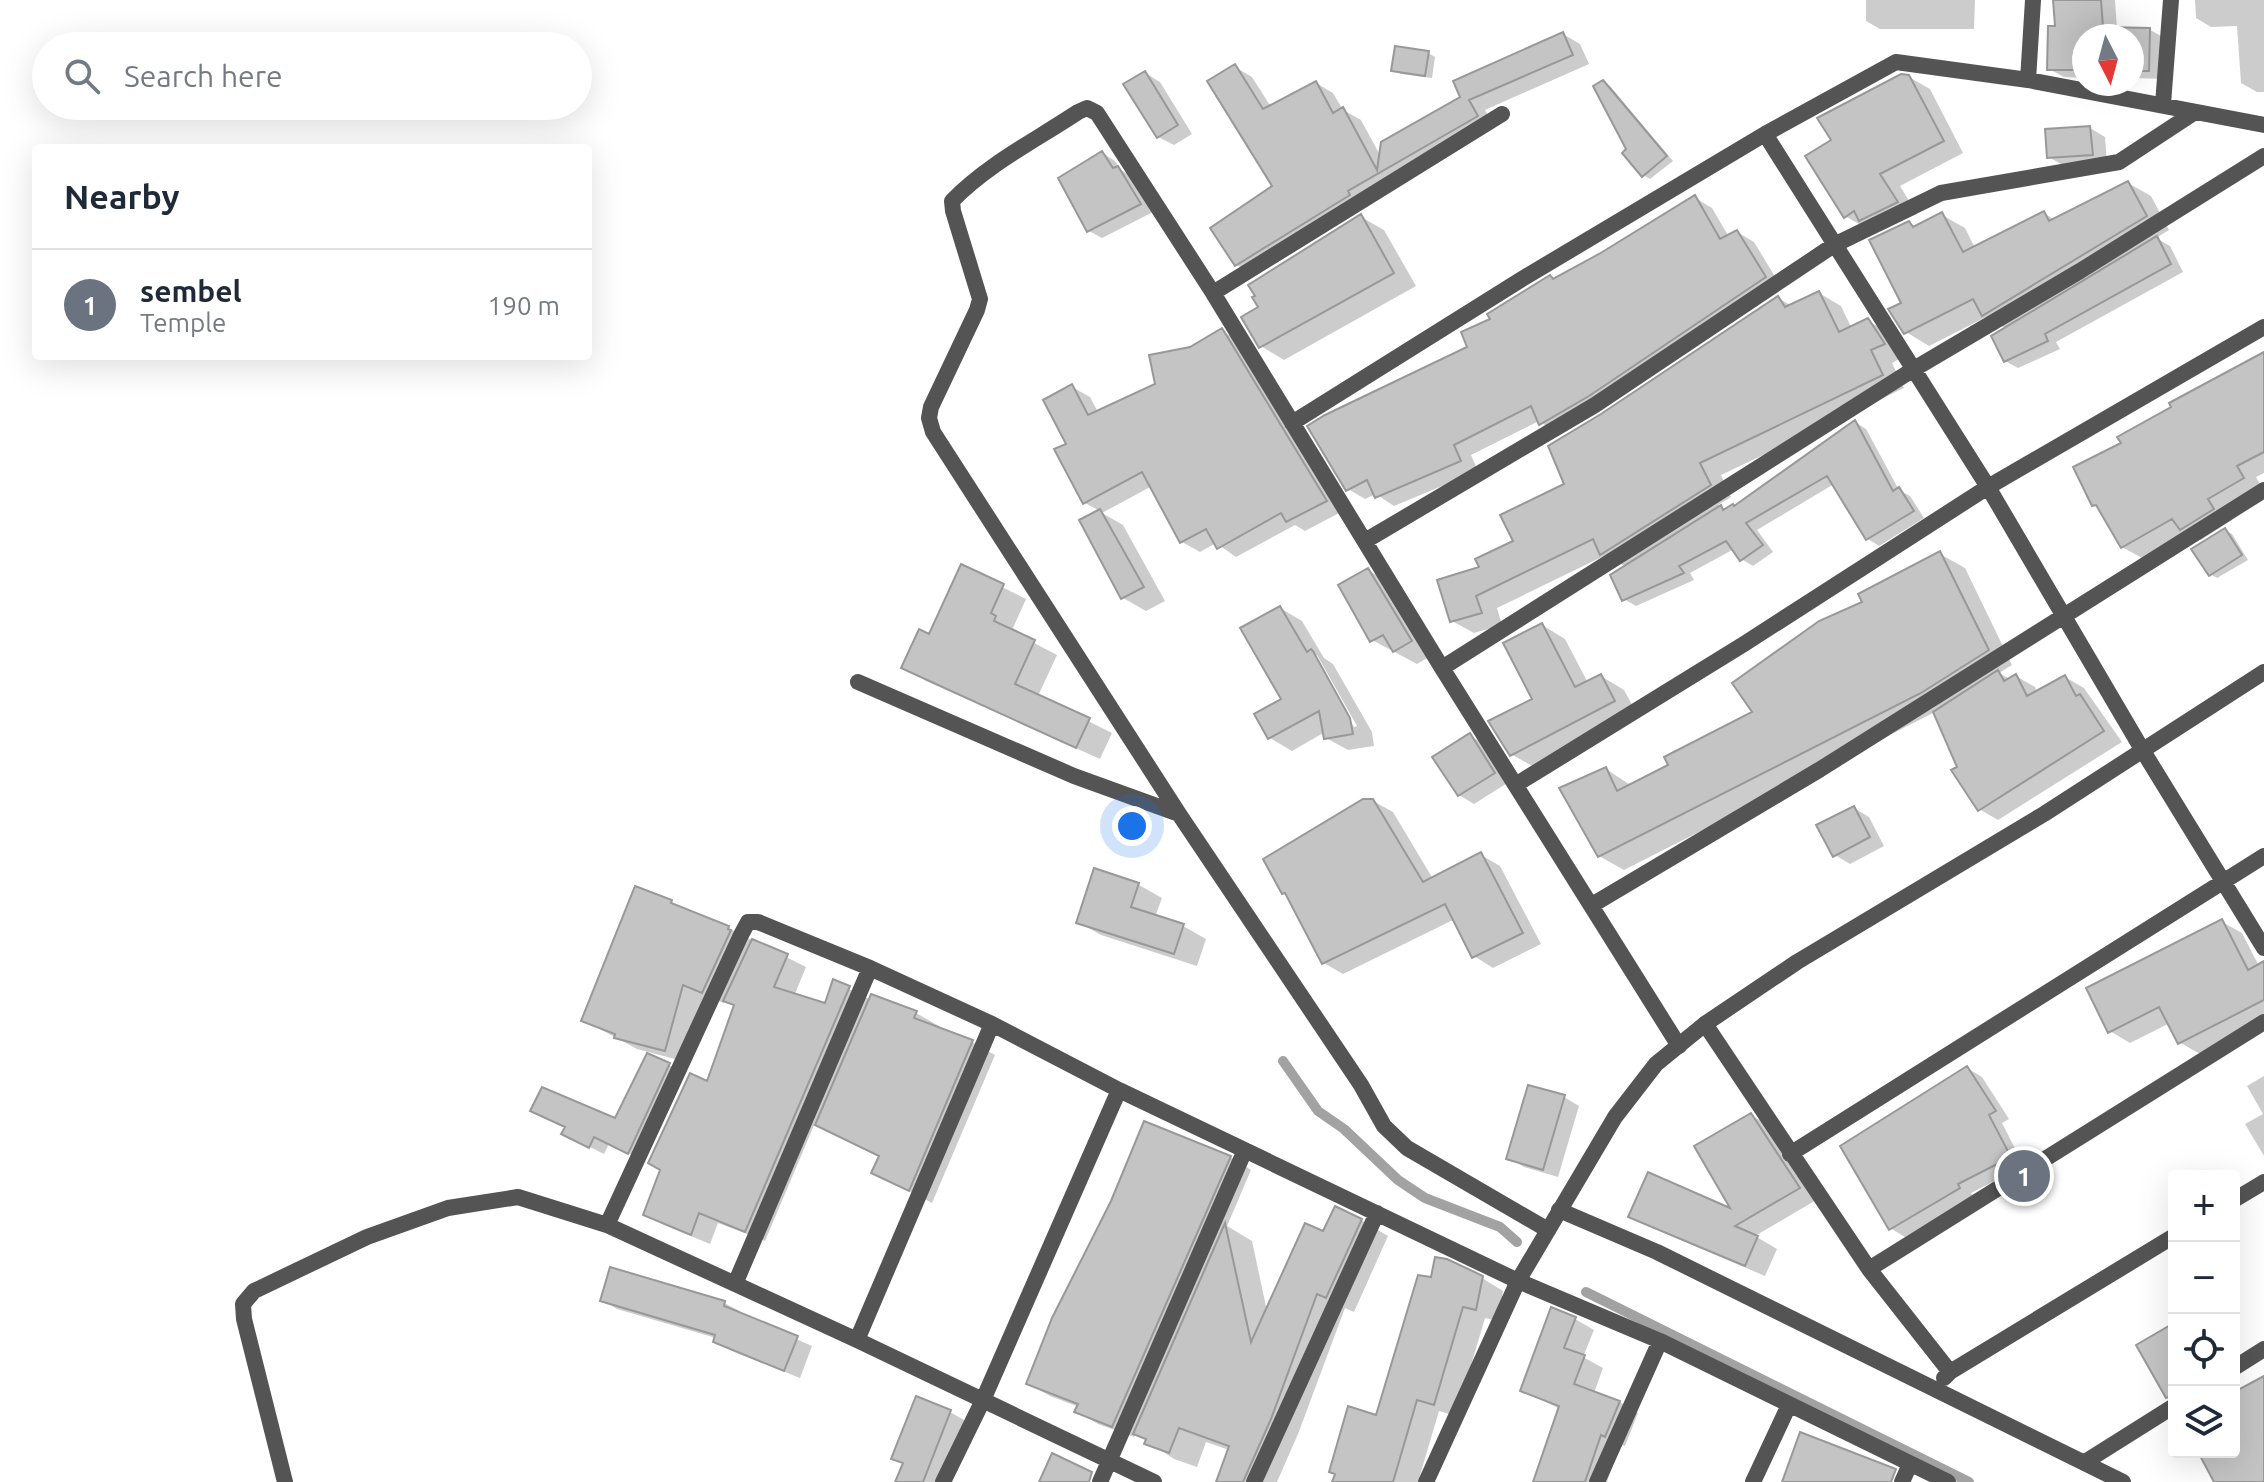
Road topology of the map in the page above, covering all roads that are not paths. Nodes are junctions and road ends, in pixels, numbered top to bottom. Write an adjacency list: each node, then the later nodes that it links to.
1 (2033, 0): 3 (street)
2 (2171, 0): 4 (street)
3 (2028, 80): 4 (street); 8 (street)
4 (2163, 104): 5 (street)
5 (2195, 112): 7 (street); 10 (street)
6 (1502, 114): 11 (street)
7 (2264, 125)
8 (1765, 134): 10 (street); 14 (street)
9 (2264, 156): 13 (street)
10 (1834, 245): 13 (street); 17 (street)
11 (1213, 293): 14 (street); 24 (street)
12 (2264, 327): 15 (street)
13 (1914, 369): 15 (street); 19 (street)
14 (1292, 423): 17 (street)
15 (1988, 487): 18 (street); 23 (street)
16 (2264, 490): 18 (street)
17 (1365, 541): 19 (street)
18 (2062, 615): 22 (street); 27 (street)
19 (1442, 668): 23 (street)
20 (2264, 672): 22 (street)
21 (858, 682): 24 (street)
22 (2143, 751): 26 (street); 32 (street)
23 (1517, 784): 27 (street)
24 (1179, 814): 42 (street)
25 (2264, 856): 26 (street)
26 (2223, 881): 28 (street); 36 (street)
27 (1592, 905): 33 (street)
28 (2264, 948)
29 (870, 968): 31 (street); 41 (street); 46 (street)
30 (2264, 1022): 44 (street)
31 (992, 1024): 34 (street); 47 (street)
32 (1705, 1024): 33 (street); 36 (street)
33 (1679, 1046): 39 (street)
34 (1119, 1090): 35 (street); 53 (street)
35 (1245, 1150): 40 (street); 56 (street)
36 (1790, 1154): 44 (street)
37 (2264, 1182): 38 (street)
38 (2240, 1196)
39 (1559, 1210): 42 (street); 52 (street)
40 (1377, 1213): 45 (street); 63 (street)
41 (607, 1225): 46 (street); 59 (street)
42 (1548, 1230): 45 (street)
43 (2168, 1240): 51 (street)
44 (1869, 1269): 51 (street)
45 (1518, 1281): 48 (street); 64 (street)
46 (735, 1284): 47 (street)
47 (857, 1340): 53 (street)
48 (1660, 1341): 54 (street); 65 (street)
49 (2264, 1349): 50 (street)
50 (2240, 1364)
51 (1950, 1372): 52 (street)
52 (1934, 1388): 57 (street)
53 (983, 1400): 56 (street); 60 (street)
54 (1789, 1405): 58 (street); 66 (street)
55 (2168, 1410): 57 (street)
56 (1110, 1460): 61 (street); 62 (street)
57 (2085, 1462): 69 (street)
58 (1910, 1464): 67 (street); 68 (street)
59 (285, 1482)
60 (943, 1482)
61 (1100, 1482)
62 (1154, 1482)
63 (1254, 1482)
64 (1426, 1482)
65 (1597, 1482)
66 (1753, 1482)
67 (1902, 1482)
68 (1948, 1482)
69 (2123, 1482)

